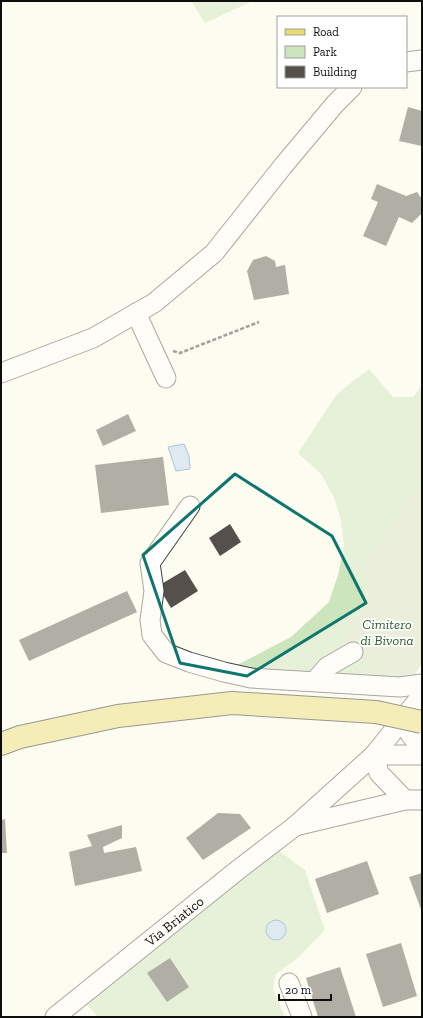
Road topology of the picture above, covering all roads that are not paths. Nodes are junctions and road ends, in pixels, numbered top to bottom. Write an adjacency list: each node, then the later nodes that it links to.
1 (422, 60): 2 (street)
2 (407, 62)
3 (351, 88): 4 (street)
4 (136, 313): 5 (street); 6 (street)
5 (1, 373)
6 (166, 378)
7 (190, 506): 9 (street)
8 (353, 652): 9 (street)
9 (315, 681): 10 (street)
10 (420, 693): 13 (street); 14 (street, Via Briatico)
11 (422, 722): 12 (main road, bridge)
12 (1, 744)
13 (422, 749)
14 (374, 755): 15 (street); 16 (street); 17 (street, Via Briatico)
15 (422, 755)
16 (414, 800): 17 (street)
17 (294, 827): 19 (street, Via Briatico)
18 (289, 983): 20 (street)
19 (55, 1017)
20 (302, 1017)

